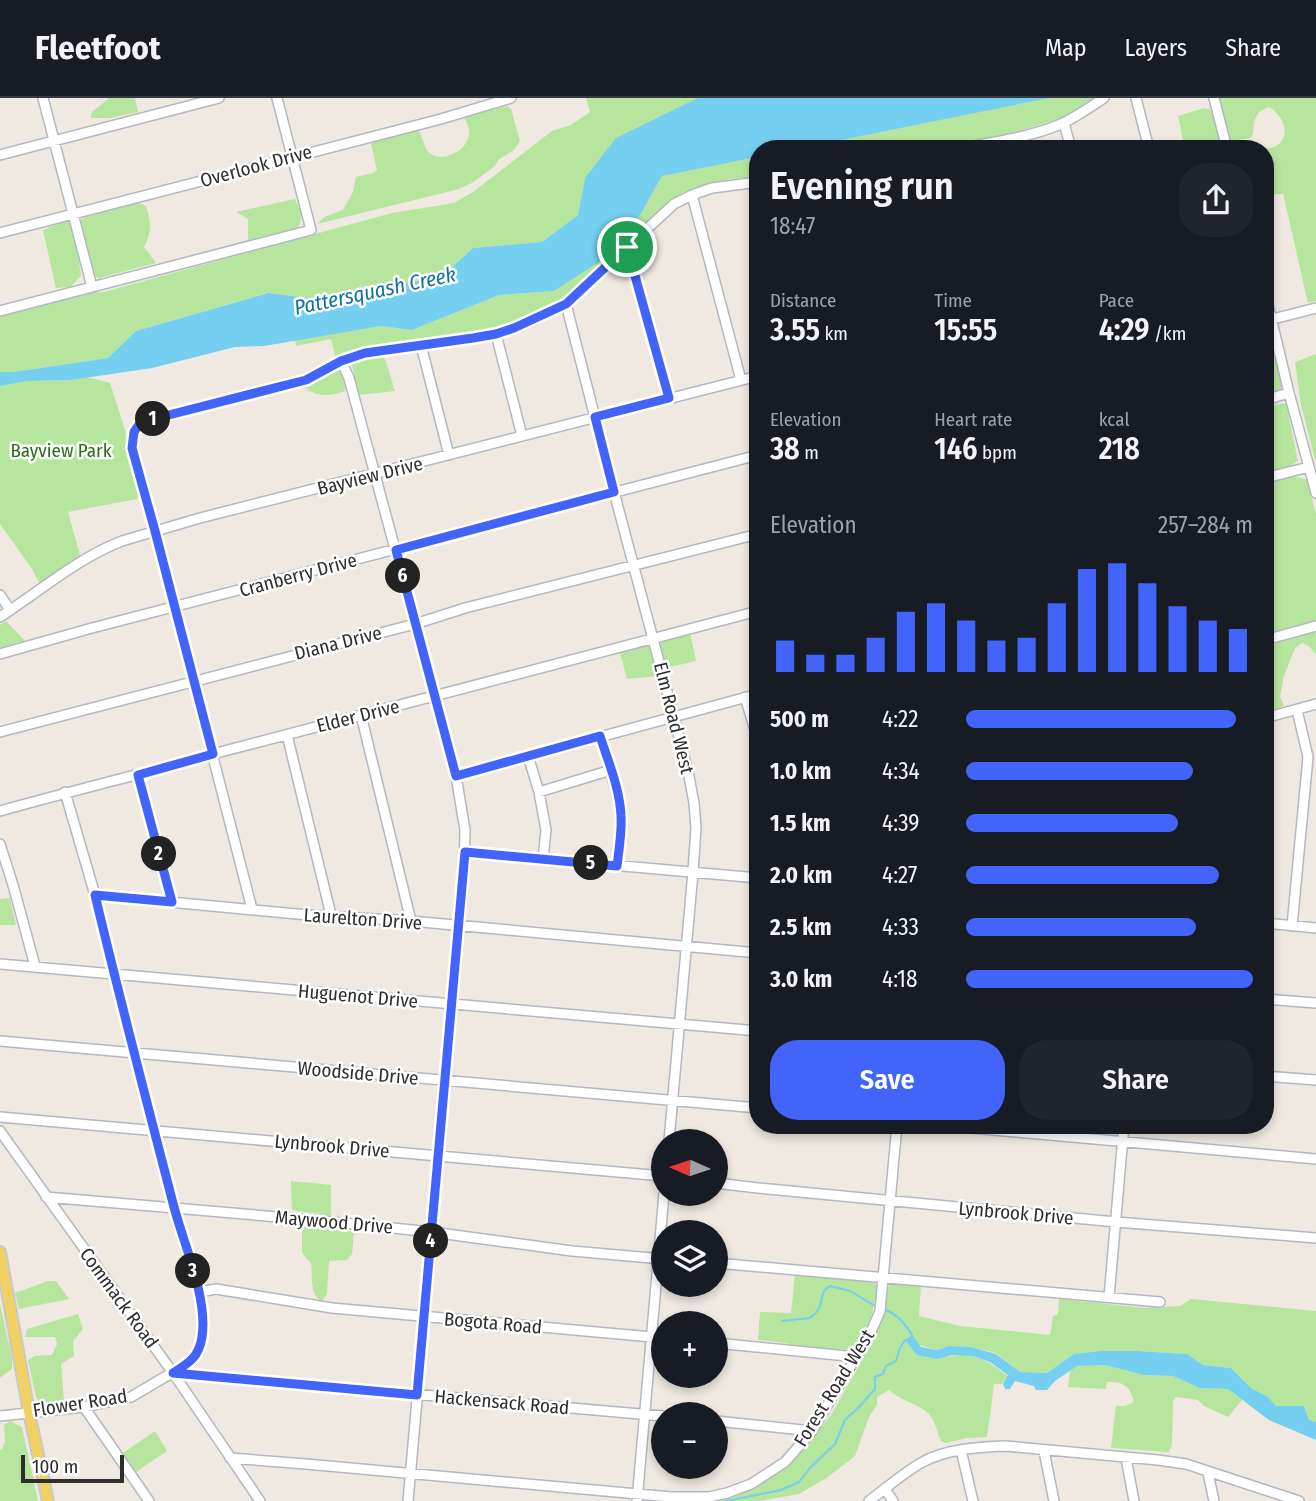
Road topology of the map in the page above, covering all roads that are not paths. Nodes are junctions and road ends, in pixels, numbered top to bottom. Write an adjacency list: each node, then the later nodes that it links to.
1 (43, 98): 13 (street)
2 (219, 98): 13 (street)
3 (277, 98): 15 (street)
4 (511, 98): 15 (street, Overlook Drive)
5 (1104, 98): 8 (street)
6 (1136, 98): 11 (street)
7 (1214, 98): 12 (street)
8 (1064, 122): 9 (street); 10 (street)
9 (1010, 140)
10 (1069, 140)
11 (1147, 140)
12 (1225, 140)
13 (55, 141): 14 (street); 18 (street)
14 (0, 155)
15 (292, 156): 18 (street, Overlook Drive); 21 (street)
16 (749, 184): 17 (street)
17 (692, 195): 20 (street); 31 (street)
18 (74, 214): 19 (street, Overlook Drive); 21 (street)
19 (0, 233)
20 (627, 247): 22 (street); 34 (street)
21 (92, 287): 24 (street)
22 (566, 304): 26 (street); 35 (street, Elm Road West)
23 (1316, 308): 25 (street)
24 (0, 310)
25 (1274, 319)
26 (496, 334): 28 (street); 36 (street)
27 (1274, 338): 32 (street)
28 (421, 345): 29 (street); 37 (street)
29 (341, 361): 40 (street); 44 (street)
30 (749, 378): 31 (street, Bayview Drive)
31 (741, 380): 34 (street, Bayview Drive)
32 (1289, 393): 33 (street); 39 (street)
33 (1274, 397)
34 (669, 398): 35 (street, Bayview Drive)
35 (595, 417): 36 (street, Bayview Drive); 42 (street, Elm Road West)
36 (522, 436): 37 (street, Bayview Drive)
37 (449, 456): 40 (street, Bayview Drive)
38 (749, 457): 42 (street, Cranberry Drive)
39 (1309, 467): 41 (street); 43 (street)
40 (374, 475): 44 (street, Bayview Drive); 46 (street)
41 (1274, 476)
42 (614, 492): 46 (street, Cranberry Drive); 47 (street, Elm Road West)
43 (1316, 493)
44 (155, 531): 49 (street); 50 (street, Bayview Drive)
45 (749, 536): 47 (street, Diana Drive)
46 (396, 550): 49 (street, Cranberry Drive); 53 (street)
47 (633, 565): 53 (street, Diana Drive); 55 (street, Elm Road West)
48 (0, 595): 50 (street)
49 (174, 607): 57 (street, Cranberry Drive); 58 (street)
50 (10, 610): 52 (street, Bayview Drive)
51 (749, 613): 55 (street, Elder Drive)
52 (0, 617)
53 (415, 624): 58 (street, Diana Drive); 60 (street)
54 (1316, 626): 56 (street)
55 (653, 638): 60 (street, Elder Drive); 66 (street, Elm Road West)
56 (1274, 638)
57 (0, 654)
58 (193, 681): 68 (street, Diana Drive); 71 (street)
59 (749, 696): 61 (street)
60 (433, 697): 65 (street, Elder Drive); 75 (street)
61 (745, 697): 63 (street); 66 (street)
62 (1316, 704): 64 (street)
63 (749, 710)
64 (1297, 710): 67 (street); 91 (street)
65 (360, 715): 69 (street, Elder Drive); 89 (street)
66 (675, 716): 70 (street); 83 (street, Elm Road West)
67 (1274, 716)
68 (0, 732)
69 (287, 734): 71 (street, Elder Drive); 88 (street)
70 (600, 736): 72 (street); 73 (street)
71 (213, 754): 74 (street, Elder Drive); 87 (street)
72 (528, 756): 75 (street); 77 (street)
73 (611, 770): 77 (street); 82 (street)
74 (138, 775): 76 (street, Elder Drive); 86 (street)
75 (456, 776): 80 (street)
76 (65, 792): 78 (street, Elder Drive); 85 (street, Flower Road)
77 (539, 792): 81 (street)
78 (0, 811)
79 (0, 844): 97 (street)
80 (465, 852): 81 (street); 92 (street)
81 (543, 859): 82 (street)
82 (617, 866): 83 (street)
83 (693, 872): 84 (street); 94 (street, Elm Road West)
84 (749, 877)
85 (95, 895): 86 (street, Laurelton Drive); 98 (street, Flower Road)
86 (172, 902): 87 (street, Laurelton Drive)
87 (252, 909): 88 (street, Laurelton Drive)
88 (331, 915): 89 (street, Laurelton Drive)
89 (411, 921): 92 (street, Laurelton Drive)
90 (1274, 924): 91 (street)
91 (1292, 926): 93 (street)
92 (458, 927): 94 (street, Laurelton Drive); 100 (street)
93 (1316, 928)
94 (686, 947): 95 (street, Laurelton Drive); 102 (street, Elm Road West)
95 (749, 952)
96 (0, 964): 97 (street, Huguenot Drive)
97 (35, 967): 98 (street, Huguenot Drive)
98 (114, 974): 100 (street, Huguenot Drive); 105 (street, Flower Road)
99 (1274, 1000): 101 (street)
100 (452, 1003): 102 (street, Huguenot Drive); 108 (street)
101 (1316, 1003)
102 (680, 1024): 103 (street, Huguenot Drive); 109 (street, Elm Road West)
103 (749, 1030)
104 (0, 1041): 105 (street, Woodside Drive)
105 (135, 1053): 108 (street, Woodside Drive); 113 (street, Flower Road)
106 (1274, 1077): 107 (street)
107 (1316, 1080)
108 (445, 1082): 109 (street, Woodside Drive); 119 (street)
109 (673, 1100): 110 (street, Woodside Drive); 112 (street, Elm Road West)
110 (749, 1107)
111 (0, 1117): 113 (street, Lynbrook Drive)
112 (670, 1129)
113 (155, 1130): 119 (street, Lynbrook Drive); 125 (street, Flower Road)
114 (0, 1131): 123 (street, Commack Road)
115 (896, 1134): 124 (street, Forest Road West)
116 (1035, 1134): 118 (street)
117 (1123, 1134): 118 (street)
118 (1123, 1142): 120 (street); 126 (street)
119 (439, 1156): 121 (street, Lynbrook Drive); 127 (street)
120 (1316, 1159)
121 (651, 1176)
122 (728, 1184): 124 (street, Lynbrook Drive)
123 (46, 1197): 125 (street, Maywood Drive); 140 (street, Commack Road)
124 (890, 1201): 126 (street, Lynbrook Drive); 132 (street, Forest Road West)
125 (174, 1209): 127 (street, Maywood Drive); 133 (street, Flower Road)
126 (1116, 1222): 128 (street, Lynbrook Drive); 134 (street)
127 (432, 1232): 130 (street, Maywood Drive); 136 (street)
128 (1316, 1238)
129 (0, 1252): 143 (main road)
130 (651, 1258)
131 (728, 1265): 132 (street)
132 (884, 1278): 134 (street); 139 (street, Forest Road West)
133 (199, 1292): 136 (street, Bogota Road); 140 (street, Flower Road)
134 (1109, 1297): 135 (street)
135 (1160, 1302)
136 (424, 1317): 137 (street, Bogota Road); 141 (street)
137 (651, 1337): 144 (street)
138 (728, 1344): 139 (street)
139 (857, 1357): 148 (street, Forest Road West)
140 (173, 1373): 141 (street, Hackensack Road); 142 (street, Flower Road); 151 (street, Commack Road)
141 (417, 1395): 144 (street, Hackensack Road); 153 (street)
142 (84, 1407): 143 (street, Flower Road); 158 (street)
143 (29, 1412): 146 (street, Flower Road); 157 (main road)
144 (644, 1414): 145 (street, Hackensack Road); 156 (street)
145 (651, 1415)
146 (0, 1416)
147 (728, 1422): 148 (street)
148 (812, 1431): 156 (street, Forest Road West)
149 (961, 1450): 150 (street); 155 (street); 163 (street)
150 (1044, 1451): 152 (street); 164 (street)
151 (230, 1458): 153 (street, Forest Road West); 159 (street, Commack Road)
152 (1126, 1458): 154 (street); 165 (street)
153 (410, 1473): 156 (street, Forest Road West); 160 (street)
154 (1208, 1473): 166 (street); 167 (street)
155 (885, 1489): 161 (street); 162 (street)
156 (637, 1498)
157 (49, 1500)
158 (149, 1501)
159 (260, 1501)
160 (408, 1501)
161 (869, 1501)
162 (892, 1501)
163 (973, 1501)
164 (1054, 1501)
165 (1134, 1501)
166 (1214, 1501)
167 (1297, 1501)

